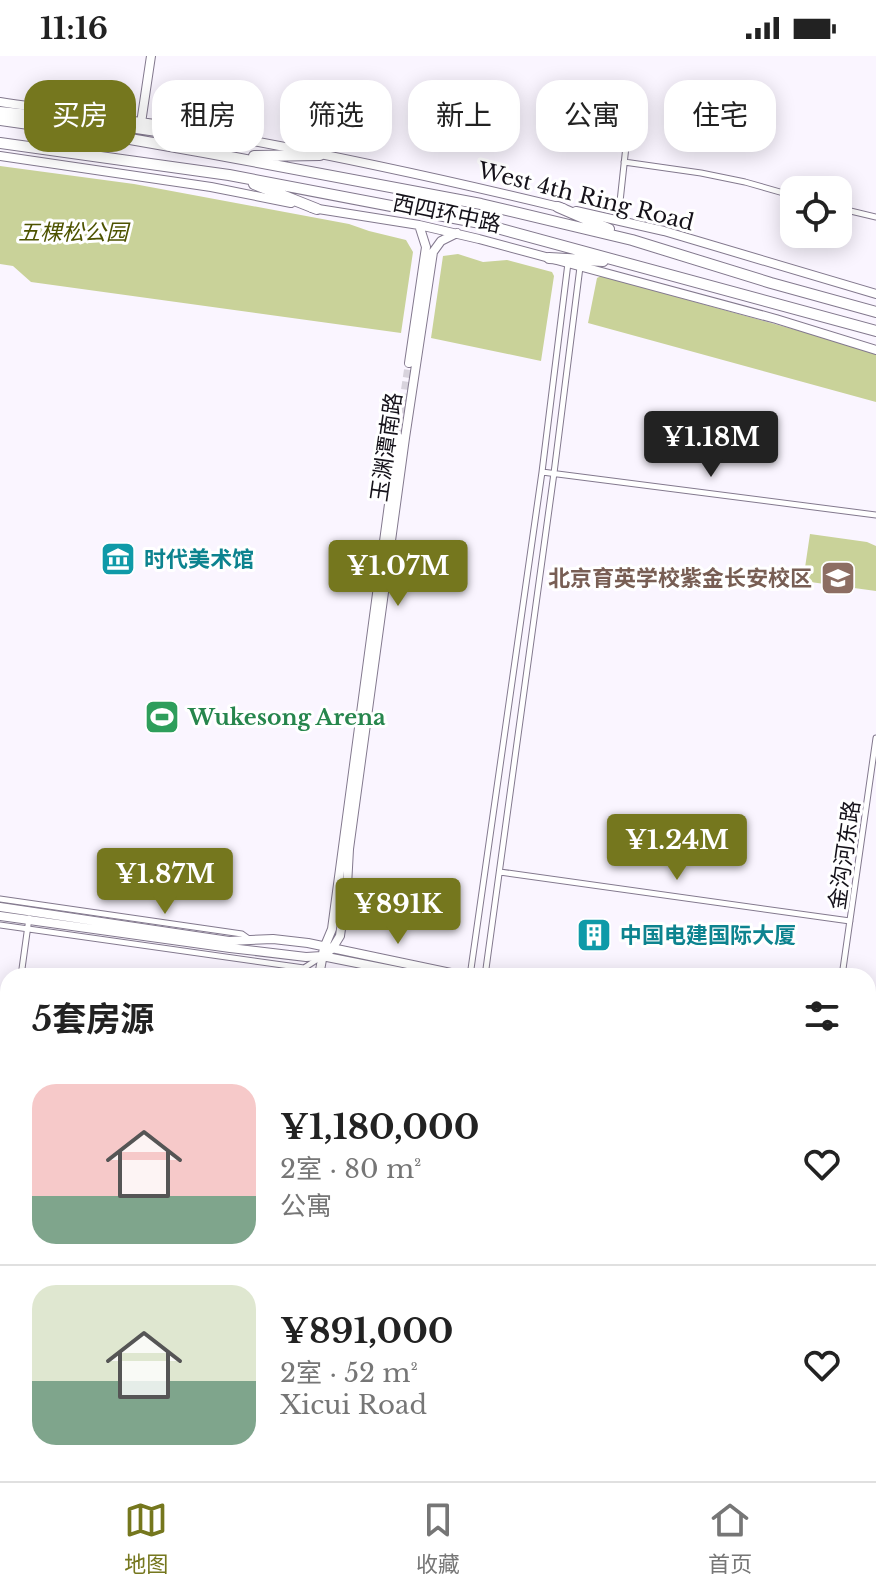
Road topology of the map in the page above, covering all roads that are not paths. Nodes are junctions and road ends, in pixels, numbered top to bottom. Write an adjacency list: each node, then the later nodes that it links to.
1 (151, 56): 5 (street)
2 (0, 102): 5 (street, West 4th Ring Road)
3 (0, 112): 6 (highway)
4 (0, 120): 8 (highway, 西四环中路)
5 (141, 123): 11 (street, West 4th Ring Road)
6 (152, 130)
7 (0, 143): 15 (highway, 西四环中路)
8 (152, 143)
9 (204, 152): 13 (highway, 西四环中路)
10 (625, 152): 14 (street)
11 (320, 155): 13 (highway); 17 (street, West 4th Ring Road)
12 (0, 156): 18 (street, 西四环中路)
13 (230, 156): 24 (highway, 西四环中路)
14 (624, 162): 16 (street); 21 (street)
15 (229, 175): 18 (highway); 26 (highway, 西四环中路)
16 (780, 192)
17 (558, 207): 21 (street, West 4th Ring Road); 24 (highway)
18 (317, 209): 22 (street, 西四环中路)
19 (852, 211): 20 (street)
20 (876, 217)
21 (618, 221): 29 (street, West 4th Ring Road)
22 (419, 225): 23 (street, 西四环中路); 33 (street, 玉渊潭南路)
23 (457, 233): 25 (street, 西四环中路); 48 (street, 玉渊潭南路)
24 (632, 240): 30 (highway, 西四环中路)
25 (549, 258): 26 (highway); 27 (street, 西四环中路)
26 (624, 262): 31 (highway, 西四环中路)
27 (568, 263): 28 (street, 西四环中路); 35 (street)
28 (580, 267): 32 (street, 西四环中路); 36 (street)
29 (876, 294)
30 (876, 312)
31 (876, 331)
32 (876, 350)
33 (409, 363)
34 (398, 437): 48 (street, 玉渊潭南路)
35 (542, 472): 36 (street); 53 (street)
36 (554, 473): 37 (street); 40 (street)
37 (876, 515)
38 (876, 738): 39 (street, 金沟河东路)
39 (876, 745): 45 (street, 金沟河东路)
40 (500, 872): 45 (street); 54 (street)
41 (0, 899): 47 (street)
42 (0, 907): 44 (street)
43 (0, 916): 44 (street)
44 (28, 920): 46 (street); 47 (street); 48 (street); 49 (street)
45 (850, 921): 55 (street, 金沟河东路)
46 (0, 925)
47 (250, 940): 48 (street)
48 (326, 951): 50 (street); 51 (street); 52 (street)
49 (22, 968)
50 (321, 968)
51 (391, 968)
52 (423, 968)
53 (469, 968)
54 (486, 968)
55 (843, 968)

